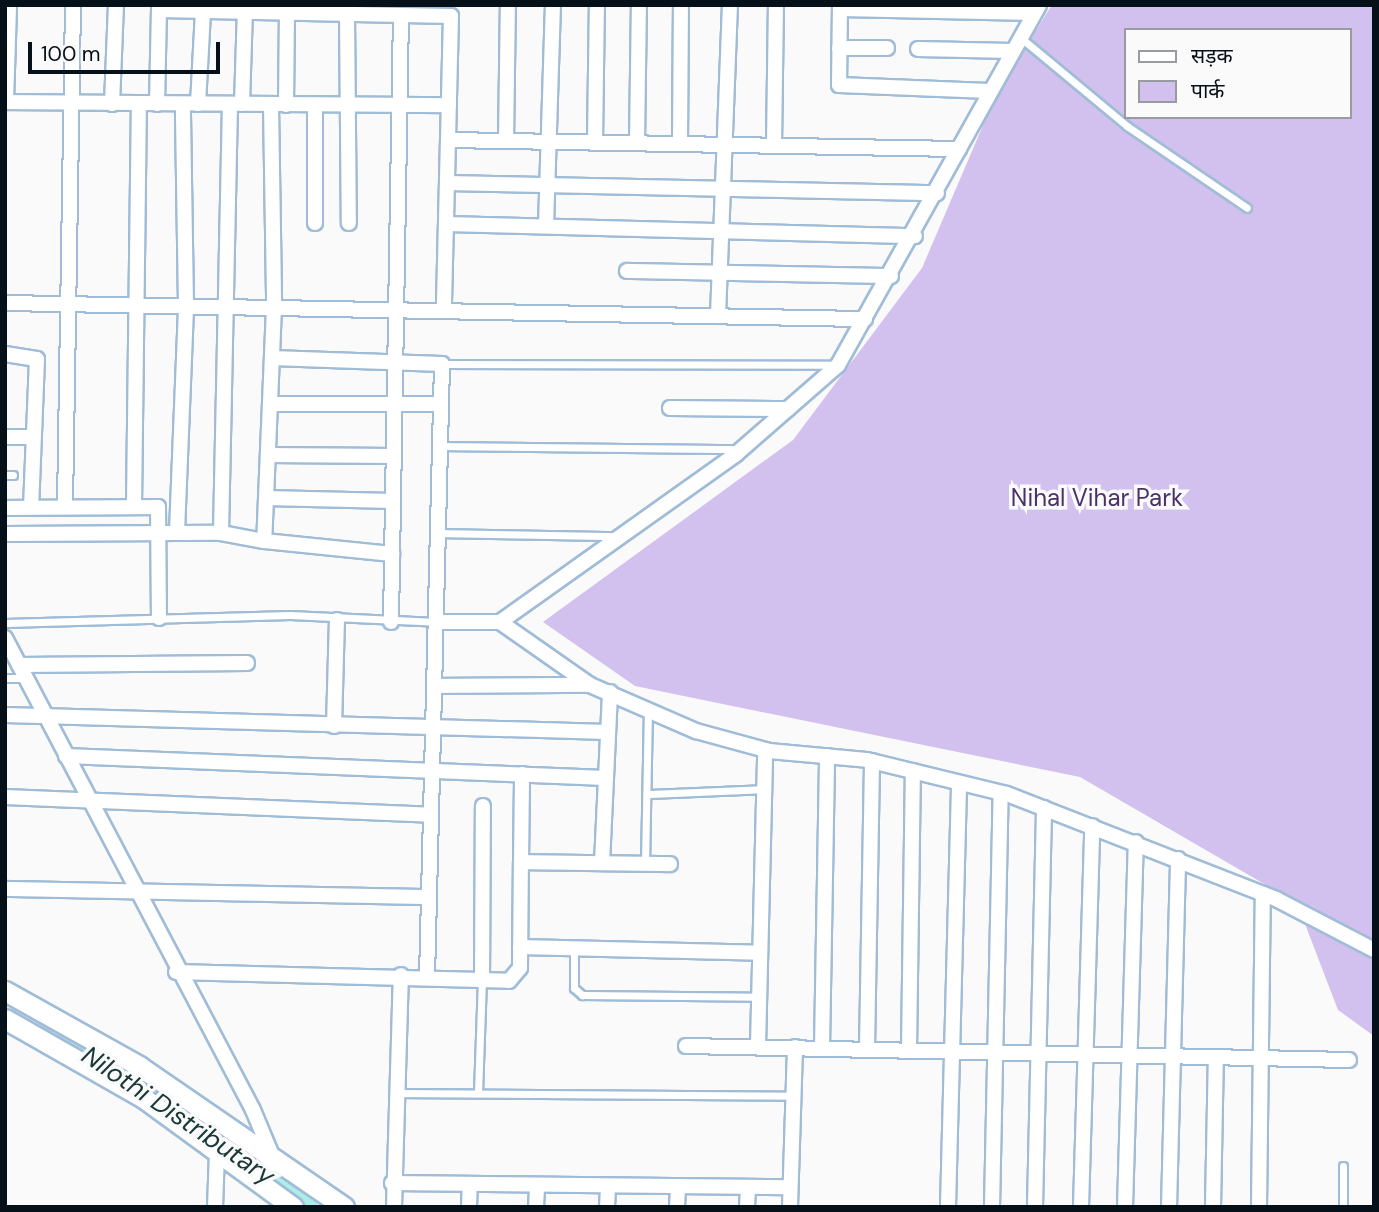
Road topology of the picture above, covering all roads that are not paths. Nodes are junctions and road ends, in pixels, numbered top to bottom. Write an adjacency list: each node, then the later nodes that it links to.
1 (9, 5): 21 (street)
2 (73, 5): 28 (street)
3 (116, 5): 29 (street)
4 (508, 5): 40 (street)
5 (552, 5): 41 (street)
6 (597, 5): 42 (street)
7 (639, 5): 43 (street)
8 (681, 5): 44 (street)
9 (730, 5): 45 (street)
10 (776, 5): 46 (street)
11 (840, 7): 13 (street); 22 (street)
12 (159, 8): 14 (street); 31 (street)
13 (1037, 9): 20 (street)
14 (203, 10): 15 (street); 32 (street)
15 (245, 11): 17 (street); 33 (street)
16 (451, 11): 19 (street); 38 (street)
17 (288, 12): 18 (street); 34 (street)
18 (347, 14): 19 (street); 36 (street)
19 (401, 15): 37 (street)
20 (1020, 37): 25 (street); 52 (lane)
21 (7, 38): 27 (street)
22 (839, 48): 23 (street); 26 (street)
23 (887, 48)
24 (918, 49): 25 (street)
25 (1012, 51): 26 (street)
26 (989, 90): 47 (street)
27 (5, 102): 28 (street)
28 (70, 104): 29 (street); 63 (street)
29 (112, 104): 30 (street)
30 (139, 104): 31 (street); 64 (street)
31 (157, 104): 32 (street)
32 (191, 104): 33 (street); 65 (street)
33 (236, 104): 34 (street); 66 (street)
34 (279, 105): 35 (street); 67 (street)
35 (315, 105): 36 (street); 53 (street)
36 (346, 105): 37 (street); 54 (street)
37 (398, 105): 38 (street); 68 (street)
38 (449, 105): 39 (street)
39 (447, 140): 40 (street); 48 (street)
40 (506, 141): 41 (street)
41 (552, 142): 42 (street); 49 (street)
42 (595, 142): 43 (street)
43 (637, 143): 44 (street)
44 (680, 144): 45 (street)
45 (726, 144): 46 (street); 50 (street)
46 (774, 145): 47 (street)
47 (959, 149): 51 (street)
48 (447, 183): 49 (street); 55 (street)
49 (550, 185): 50 (street); 56 (street)
50 (725, 187): 51 (street); 57 (street)
51 (937, 193): 58 (street)
52 (1247, 208)
53 (315, 223)
54 (349, 223)
55 (447, 224): 56 (street); 69 (street)
56 (547, 226): 57 (street)
57 (723, 231): 58 (street); 60 (street)
58 (915, 236): 61 (street)
59 (627, 271): 60 (street)
60 (720, 275): 61 (street); 70 (street)
61 (891, 276): 71 (street)
62 (5, 303): 63 (street)
63 (69, 304): 64 (street); 92 (street)
64 (136, 305): 65 (street); 90 (street)
65 (186, 306): 66 (street); 95 (street)
66 (228, 307): 67 (street); 96 (street)
67 (274, 307): 68 (street); 73 (street)
68 (397, 309): 69 (street); 74 (street)
69 (444, 310): 70 (street)
70 (718, 316): 71 (street)
71 (865, 319): 76 (street)
72 (5, 354): 83 (street)
73 (272, 358): 74 (street); 77 (street)
74 (396, 364): 75 (street); 78 (street)
75 (442, 364): 76 (lane); 79 (street)
76 (838, 365): 81 (street)
77 (270, 404): 78 (street); 86 (street)
78 (395, 404): 79 (street); 87 (street)
79 (441, 404): 84 (street)
80 (670, 408): 81 (street)
81 (788, 408): 85 (street)
82 (5, 437): 83 (street)
83 (33, 437): 91 (street)
84 (440, 446): 85 (lane); 97 (street)
85 (741, 449): 99 (street)
86 (268, 455): 87 (street); 88 (street)
87 (394, 456): 89 (street)
88 (266, 498): 89 (street); 100 (street)
89 (393, 501): 101 (street)
90 (134, 506): 92 (street); 94 (street)
91 (32, 507): 92 (street); 93 (street)
92 (65, 507)
93 (5, 508)
94 (159, 532): 95 (street); 98 (street); 102 (street)
95 (177, 532): 96 (street)
96 (221, 533): 100 (street)
97 (438, 533): 99 (lane); 105 (street)
98 (5, 534)
99 (620, 537): 106 (street)
100 (264, 541): 101 (street)
101 (392, 554): 104 (street)
102 (159, 618): 103 (lane); 107 (lane)
103 (337, 620): 104 (lane); 118 (street)
104 (391, 622): 105 (lane)
105 (436, 622): 106 (street); 113 (street)
106 (500, 622): 112 (street)
107 (5, 623)
108 (5, 638): 110 (street)
109 (247, 663): 110 (street)
110 (23, 672): 111 (lane); 117 (street)
111 (5, 678)
112 (590, 685): 113 (street); 114 (street)
113 (435, 686): 119 (street)
114 (610, 692): 115 (street); 120 (street)
115 (648, 709): 121 (street); 132 (lane)
116 (5, 715): 117 (street)
117 (45, 716): 118 (street); 122 (street)
118 (334, 726): 119 (street)
119 (433, 729): 120 (street); 125 (street)
120 (608, 732): 128 (street)
121 (765, 750): 123 (street); 130 (street)
122 (66, 755): 125 (street); 134 (street)
123 (827, 756): 124 (street); 163 (street)
124 (872, 761): 126 (street); 164 (street)
125 (432, 770): 127 (street); 137 (street)
126 (913, 771): 129 (street); 165 (street)
127 (522, 774): 128 (street); 141 (street)
128 (606, 778): 142 (street)
129 (959, 783): 131 (street); 166 (street)
130 (764, 789): 132 (lane); 152 (street)
131 (1002, 793): 136 (street); 167 (street)
132 (646, 794): 143 (lane)
133 (5, 797): 134 (street)
134 (88, 800): 137 (street); 146 (street)
135 (482, 806): 156 (street)
136 (1044, 808): 138 (street); 168 (street)
137 (431, 815): 148 (street)
138 (1092, 826): 139 (street); 169 (street)
139 (1136, 842): 140 (street); 170 (street)
140 (1178, 859): 147 (street); 171 (street)
141 (521, 862): 142 (street); 149 (street)
142 (602, 863): 143 (street)
143 (645, 864): 144 (street)
144 (670, 864)
145 (5, 889): 146 (street)
146 (136, 893): 148 (street); 153 (street)
147 (1263, 894): 151 (street); 173 (street)
148 (429, 897): 155 (street)
149 (520, 947): 150 (street); 156 (street)
150 (574, 948): 152 (street); 158 (lane)
151 (1374, 950)
152 (760, 953): 158 (street)
153 (176, 972): 154 (street); 180 (street)
154 (401, 975): 155 (street); 175 (street)
155 (427, 976): 156 (street)
156 (482, 981): 176 (lane)
157 (5, 991): 180 (street)
158 (759, 997): 161 (street)
159 (5, 1019): 178 (street)
160 (686, 1046): 161 (street)
161 (758, 1046): 162 (street)
162 (795, 1047): 163 (street); 177 (street)
163 (822, 1048): 164 (street)
164 (867, 1049): 165 (street)
165 (909, 1050): 166 (street)
166 (953, 1051): 167 (street); 198 (street)
167 (995, 1052): 168 (street); 199 (street)
168 (1039, 1053): 169 (street); 200 (street)
169 (1083, 1054): 170 (street); 201 (street)
170 (1132, 1055): 171 (street); 202 (street)
171 (1174, 1056): 172 (street); 203 (street)
172 (1216, 1057): 173 (street); 204 (street)
173 (1259, 1058): 174 (street); 205 (street)
174 (1349, 1060)
175 (396, 1093): 176 (lane); 181 (street)
176 (478, 1093): 177 (lane)
177 (793, 1096): 187 (street)
178 (218, 1152): 180 (street); 188 (street)
179 (1343, 1166): 206 (lane)
180 (267, 1172): 189 (street); 190 (street)
181 (392, 1183): 182 (street); 191 (street)
182 (470, 1184): 183 (street); 192 (street)
183 (537, 1185): 184 (street); 193 (street)
184 (608, 1186): 185 (street); 194 (street)
185 (678, 1186): 186 (street); 195 (street)
186 (748, 1187): 187 (street); 196 (street)
187 (790, 1187): 197 (street)
188 (215, 1207)
189 (293, 1207)
190 (344, 1207)
191 (394, 1207)
192 (469, 1207)
193 (536, 1207)
194 (607, 1207)
195 (677, 1207)
196 (747, 1207)
197 (790, 1207)
198 (947, 1207)
199 (992, 1207)
200 (1035, 1207)
201 (1080, 1207)
202 (1125, 1207)
203 (1169, 1207)
204 (1213, 1207)
205 (1259, 1207)
206 (1343, 1207)

